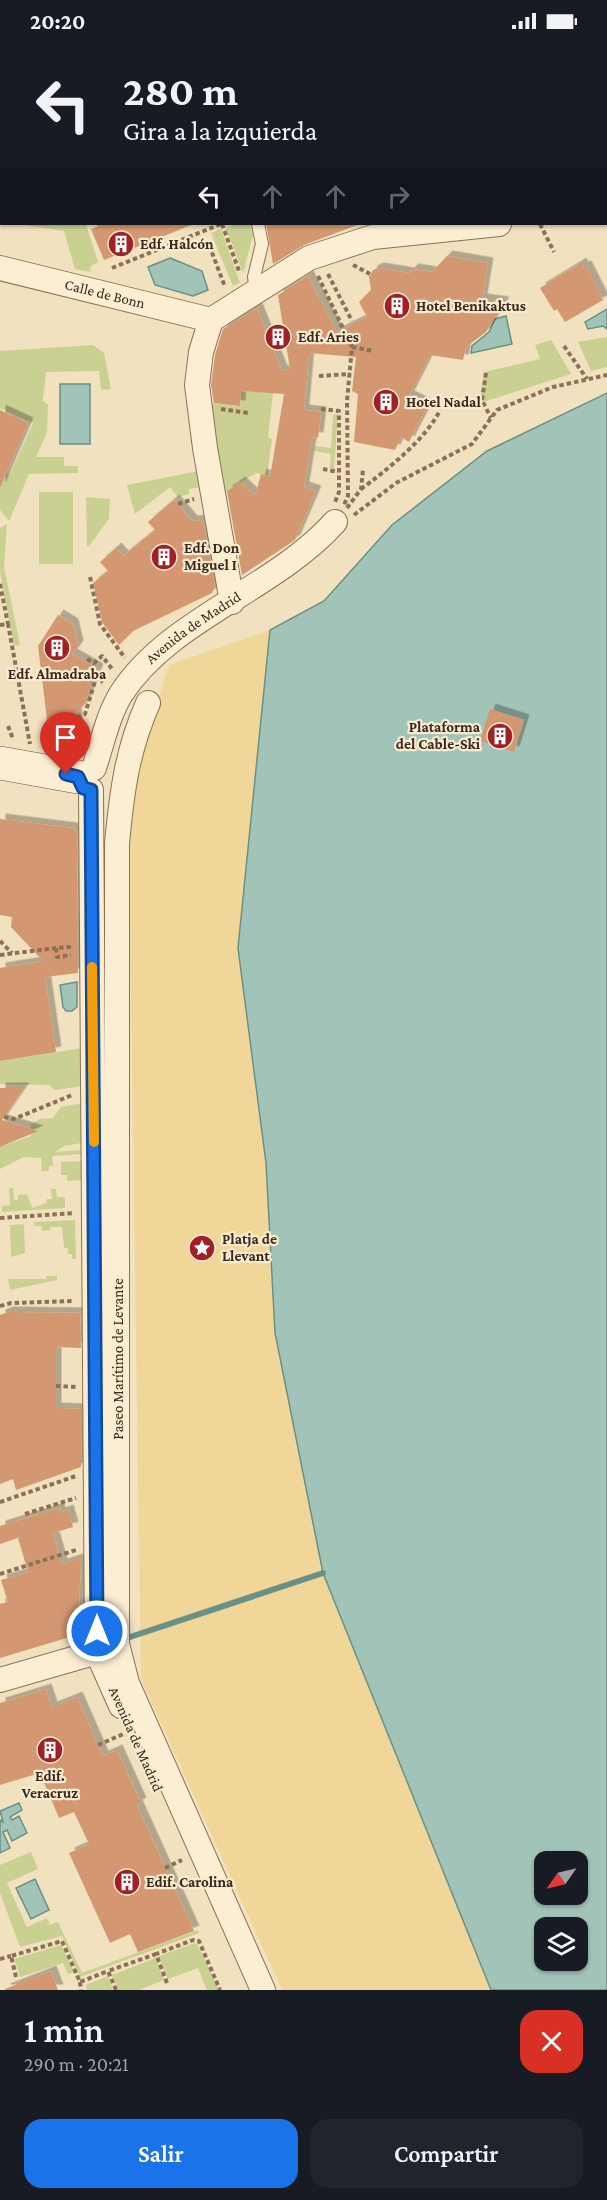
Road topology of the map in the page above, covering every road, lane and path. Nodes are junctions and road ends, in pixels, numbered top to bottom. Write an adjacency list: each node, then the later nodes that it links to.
1 (218, 225): 6 (path)
2 (221, 225): 11 (path)
3 (258, 225): 11 (lane)
4 (489, 225): 8 (street)
5 (540, 225): 7 (path)
6 (188, 237): 10 (path); 12 (path)
7 (554, 252)
8 (313, 256): 11 (street); 14 (path); 16 (path)
9 (0, 268): 13 (street, Calle de Bonn)
10 (112, 268)
11 (248, 283): 13 (street)
12 (224, 284)
13 (211, 320): 33 (street)
14 (352, 321)
15 (564, 346): 22 (path)
16 (352, 347): 17 (path); 19 (path)
17 (374, 351)
18 (486, 373): 25 (path)
19 (350, 374): 21 (path); 30 (path)
20 (607, 375): 22 (path)
21 (319, 376)
22 (587, 379): 25 (path)
23 (321, 409): 28 (path)
24 (440, 410): 29 (path)
25 (491, 418): 30 (path)
26 (324, 469): 28 (path)
27 (363, 470): 29 (path)
28 (338, 472): 30 (path)
29 (361, 489): 30 (path)
30 (337, 514): 33 (street, Avenida de Madrid)
31 (90, 578): 38 (path)
32 (0, 584): 34 (path)
33 (232, 602): 38 (street, Avenida de Madrid)
34 (8, 624): 35 (path); 43 (path)
35 (0, 625)
36 (87, 659): 38 (path)
37 (99, 679): 40 (path)
38 (131, 680): 44 (street, Avenida de Madrid)
39 (148, 703): 79 (street, Paseo Marítimo de Levante)
40 (77, 718)
41 (8, 726): 42 (path)
42 (6, 750): 43 (street)
43 (33, 769): 44 (street)
44 (88, 778): 49 (street, Avenida de Madrid)
45 (0, 941): 47 (path)
46 (56, 948): 47 (path)
47 (13, 954): 48 (path)
48 (0, 955)
49 (93, 1093): 50 (path); 51 (street, Avenida de Madrid)
50 (4, 1117)
51 (94, 1212): 52 (path); 53 (street, Avenida de Madrid)
52 (0, 1218)
53 (95, 1300): 54 (path); 57 (street, Avenida de Madrid)
54 (0, 1306)
55 (56, 1386): 56 (path)
56 (73, 1387)
57 (96, 1480): 58 (path); 59 (path); 60 (street, Avenida de Madrid)
58 (0, 1502)
59 (25, 1514)
60 (97, 1544): 61 (path); 62 (street, Avenida de Madrid)
61 (0, 1574)
62 (98, 1652): 63 (street); 64 (street, Avenida de Madrid)
63 (0, 1680)
64 (132, 1731): 65 (path); 66 (street, Avenida de Madrid)
65 (98, 1745)
66 (188, 1858): 67 (path); 78 (street, Avenida de Madrid)
67 (165, 1868)
68 (156, 1953): 71 (path); 74 (path); 77 (path)
69 (11, 1956): 70 (path); 72 (path); 73 (path)
70 (0, 1959)
71 (108, 1971): 73 (path); 76 (path)
72 (16, 1977)
73 (80, 1982): 75 (path)
74 (167, 1983)
75 (81, 1990)
76 (116, 1990)
77 (220, 1990)
78 (246, 1990)
79 (263, 1990)

